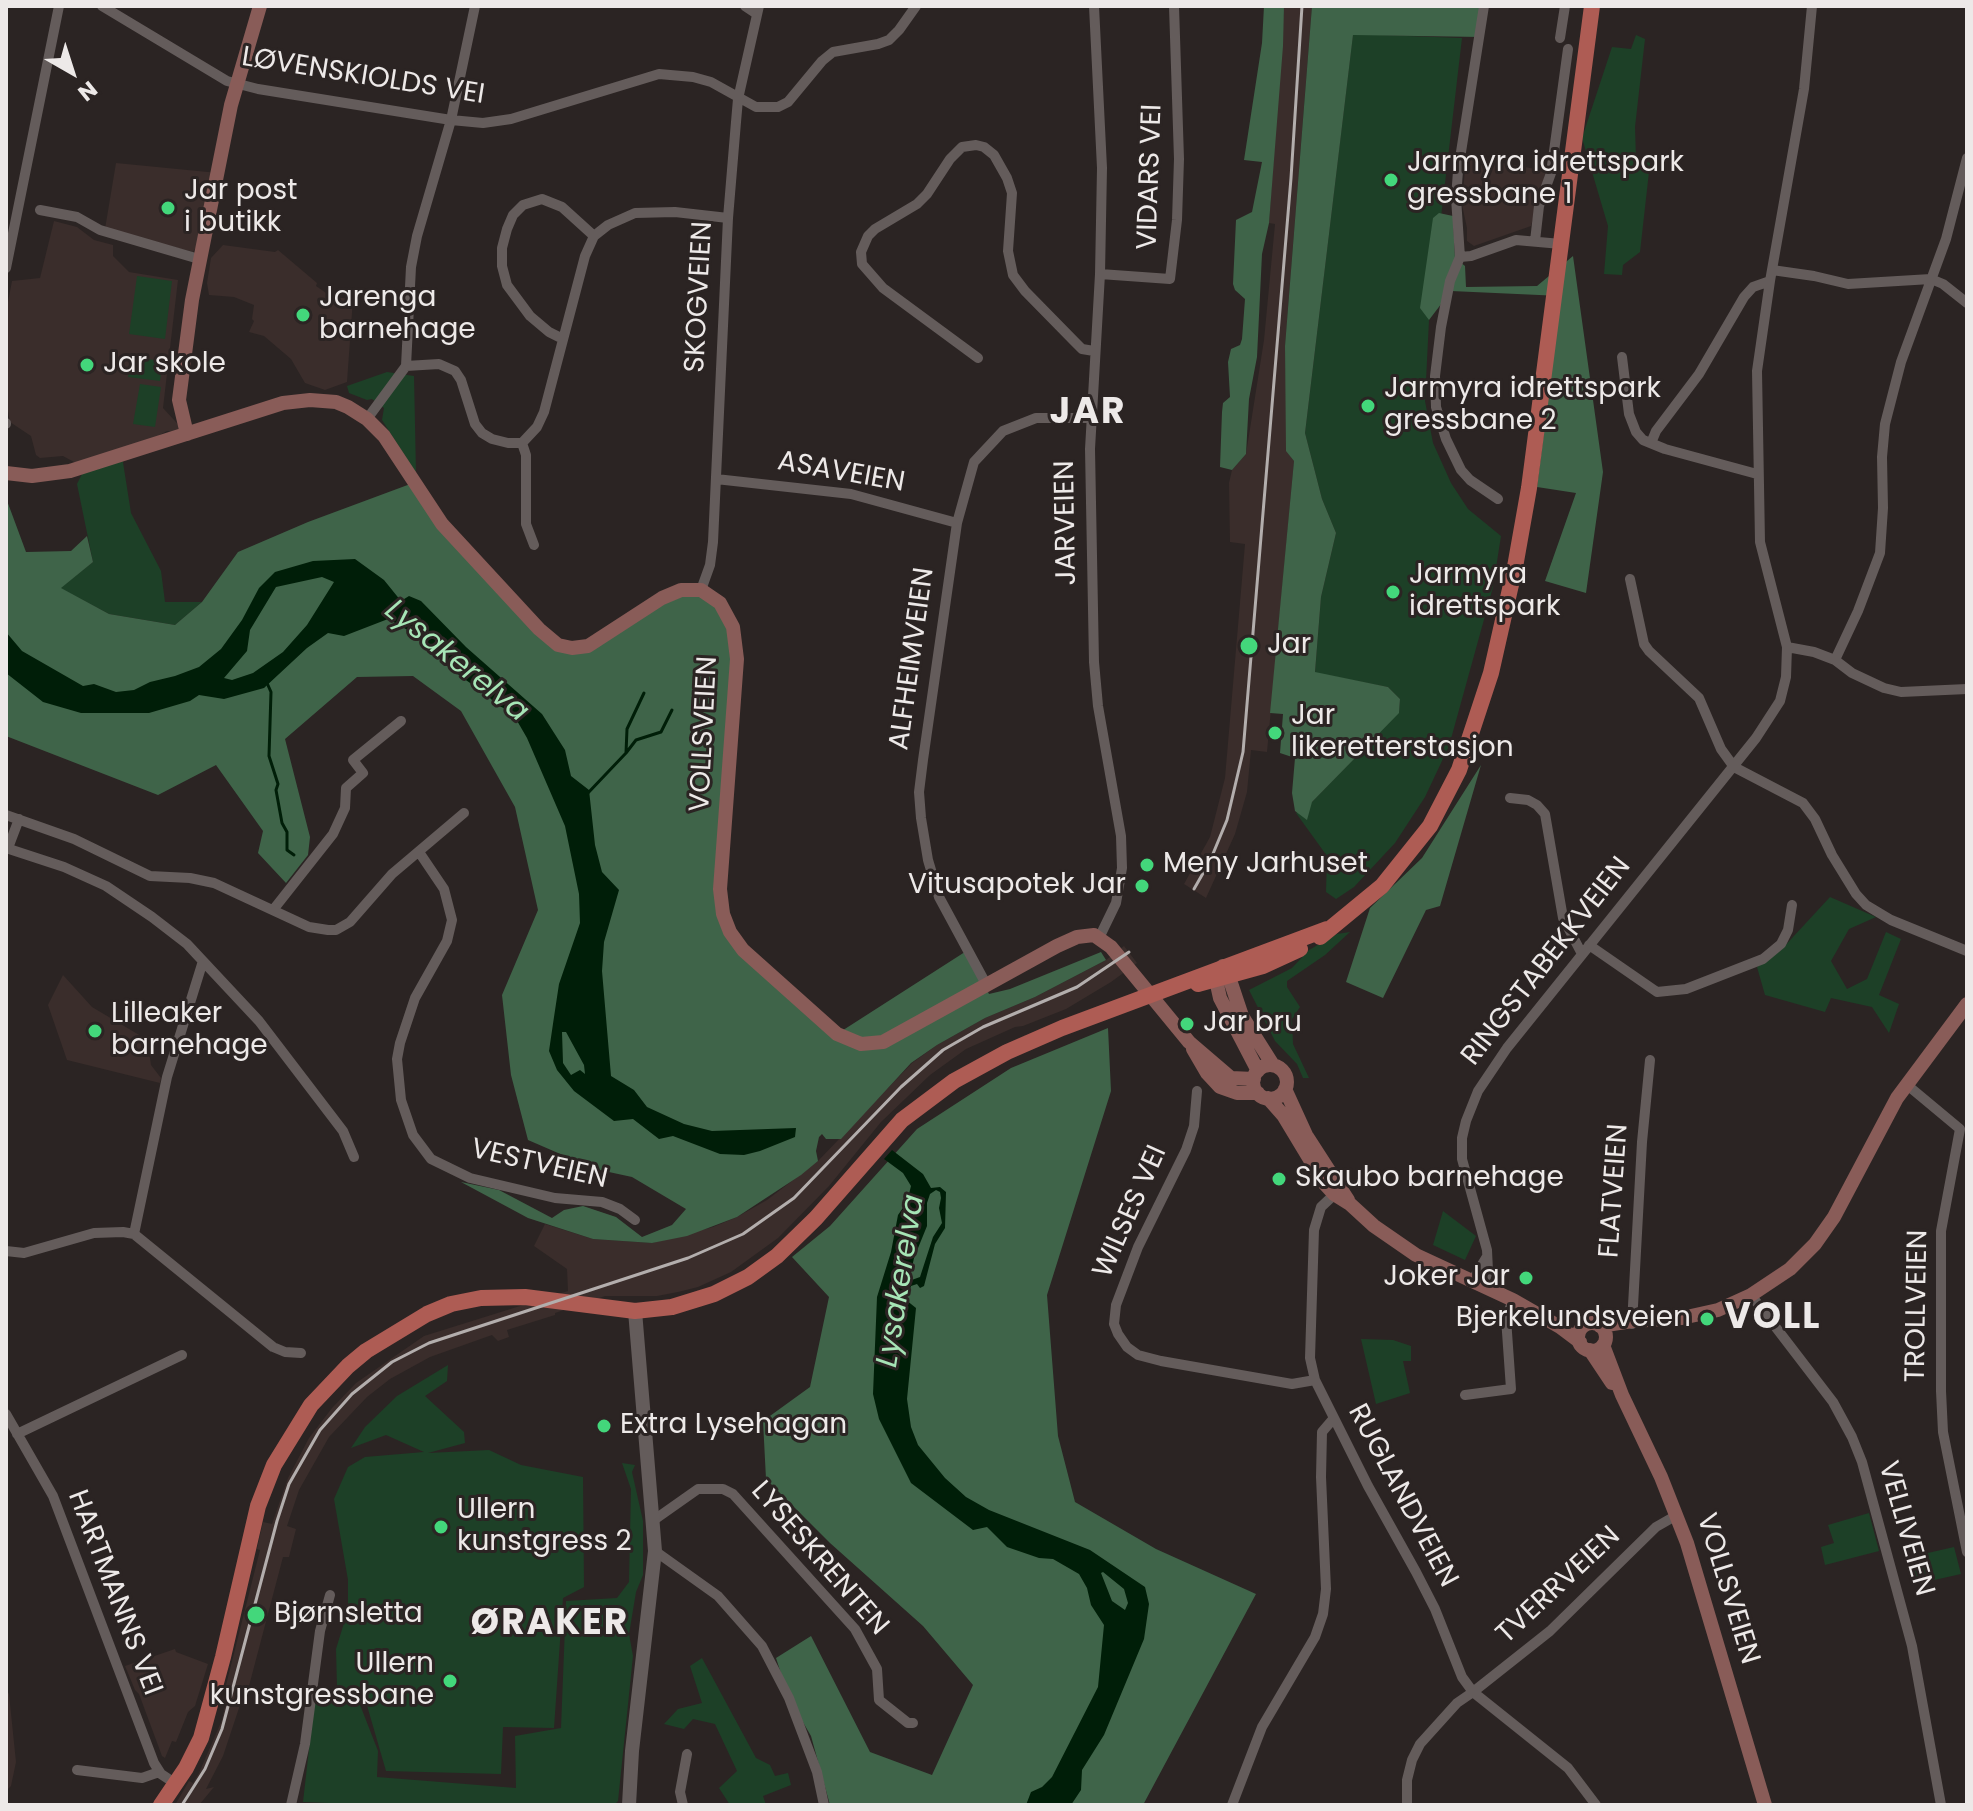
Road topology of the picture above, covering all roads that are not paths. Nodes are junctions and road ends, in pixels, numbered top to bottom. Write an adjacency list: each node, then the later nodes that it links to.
1 (59, 6): 27 (street)
2 (102, 6): 16 (street, LØVENSKIOLDS VEI)
3 (260, 6): 16 (main road)
4 (475, 6): 18 (street)
5 (745, 6): 13 (street)
6 (916, 6): 17 (street, LØVENSKIOLDS VEI)
7 (1094, 6): 28 (street, JARVEIEN)
8 (1174, 6): 28 (street, VIDARS VEI)
9 (1484, 6): 25 (street)
10 (1565, 6): 14 (street)
11 (1592, 6): 24 (main road)
12 (1812, 6): 29 (street, RINGSTABEKKVEIEN)
13 (758, 10): 17 (street, SKOGVEIEN)
14 (1560, 38)
15 (1568, 49): 23 (street)
16 (237, 83): 18 (street, LØVENSKIOLDS VEI); 26 (main road)
17 (738, 99): 18 (street, LØVENSKIOLDS VEI); 21 (street, SKOGVEIEN)
18 (451, 120): 36 (street)
19 (1967, 158): 30 (street)
20 (40, 210): 26 (street)
21 (728, 218): 22 (street); 44 (street, SKOGVEIEN)
22 (594, 236): 32 (street); 32 (street)
23 (1535, 241): 24 (street); 25 (street)
24 (1561, 244): 67 (main road)
25 (1460, 257): 45 (street)
26 (199, 259): 39 (main road)
27 (6, 268)
28 (1100, 274): 33 (street, JARVEIEN)
29 (1771, 276): 30 (street); 41 (street); 43 (street, RINGSTABEKKVEIEN)
30 (1931, 279): 31 (street); 51 (street)
31 (1967, 303)
32 (563, 339): 40 (street)
33 (1094, 351): 35 (street); 37 (street, JARVEIEN)
34 (1622, 357): 41 (street)
35 (978, 358)
36 (406, 366): 38 (street); 40 (street)
37 (1090, 418): 46 (street, ALFHEIMVEIEN); 63 (street, JARVEIEN)
38 (367, 419): 39 (main road); 49 (main road)
39 (187, 434): 42 (main road)
40 (522, 443): 47 (street)
41 (1651, 443): 43 (street)
42 (6, 473)
43 (1757, 474): 50 (street, RINGSTABEKKVEIEN)
44 (716, 479): 46 (street, ASAVEIEN); 49 (street, SKOGVEIEN)
45 (1498, 499)
46 (957, 523): 68 (street, ALFHEIMVEIEN)
47 (534, 545)
48 (1630, 579): 54 (street)
49 (701, 590): 68 (main road, VOLLSVEIEN)
50 (1787, 647): 51 (street); 54 (street, RINGSTABEKKVEIEN)
51 (1835, 660): 52 (street)
52 (1967, 689)
53 (401, 721): 62 (street)
54 (1734, 767): 64 (street, RINGSTABEKKVEIEN); 65 (street)
55 (1510, 798): 64 (street)
56 (464, 813): 60 (street)
57 (6, 815): 58 (street)
58 (19, 819): 59 (street); 62 (street)
59 (7, 848): 66 (street)
60 (419, 852): 62 (street); 79 (street, VESTVEIEN)
61 (1792, 905): 64 (street)
62 (273, 910)
63 (1099, 938): 68 (main road, VOLLSVEIEN); 73 (main road)
64 (1586, 949): 82 (street, RINGSTABEKKVEIEN)
65 (1967, 951)
66 (203, 961): 77 (street); 80 (street)
67 (1223, 974): 71 (main road); 73 (main road); 85 (main road)
68 (986, 984)
69 (1967, 1004): 72 (main road)
70 (1650, 1060): 86 (street, FLATVEIEN)
71 (1273, 1065): 73 (main road); 74 (main road)
72 (1906, 1084): 76 (street, TROLLVEIEN); 83 (main road)
73 (1259, 1085): 74 (main road); 78 (main road)
74 (1285, 1089): 78 (main road)
75 (1197, 1091): 90 (street, WILSES VEI)
76 (1963, 1132): 98 (street, TROLLVEIEN)
77 (354, 1157)
78 (1338, 1191): 82 (main road); 90 (street, RUGLANDVEIEN)
79 (635, 1220)
80 (134, 1234): 81 (street); 88 (street)
81 (6, 1251)
82 (1477, 1283): 84 (main road)
83 (1751, 1295): 86 (main road); 115 (street, VELLIVEIEN)
84 (1516, 1302): 87 (main road); 91 (street)
85 (635, 1311): 96 (street); 105 (main road)
86 (1635, 1323): 87 (main road)
87 (1594, 1338): 95 (main road, VOLLSVEIEN)
88 (301, 1353)
89 (182, 1355): 94 (street)
90 (1315, 1380): 93 (street, RUGLANDVEIEN)
91 (1465, 1395)
92 (6, 1414): 94 (street, HARTMANNS VEI)
93 (1334, 1418): 100 (street, RUGLANDVEIEN); 111 (street)
94 (17, 1434): 104 (street, HARTMANNS VEI)
95 (1677, 1515): 100 (street, TVERRVEIEN); 114 (main road, VOLLSVEIEN)
96 (654, 1520): 97 (street); 101 (street, LYSESKRENTEN)
97 (655, 1551): 108 (street); 110 (street)
98 (1967, 1552)
99 (330, 1595): 107 (street)
100 (1473, 1692): 112 (street); 113 (street)
101 (913, 1723)
102 (687, 1754): 109 (street)
103 (77, 1770): 104 (street)
104 (159, 1772): 105 (street)
105 (176, 1784): 106 (main road)
106 (161, 1805)
107 (291, 1805)
108 (629, 1805)
109 (683, 1805)
110 (824, 1805)
111 (1232, 1805)
112 (1407, 1805)
113 (1596, 1805)
114 (1765, 1805)
115 (1941, 1805)

